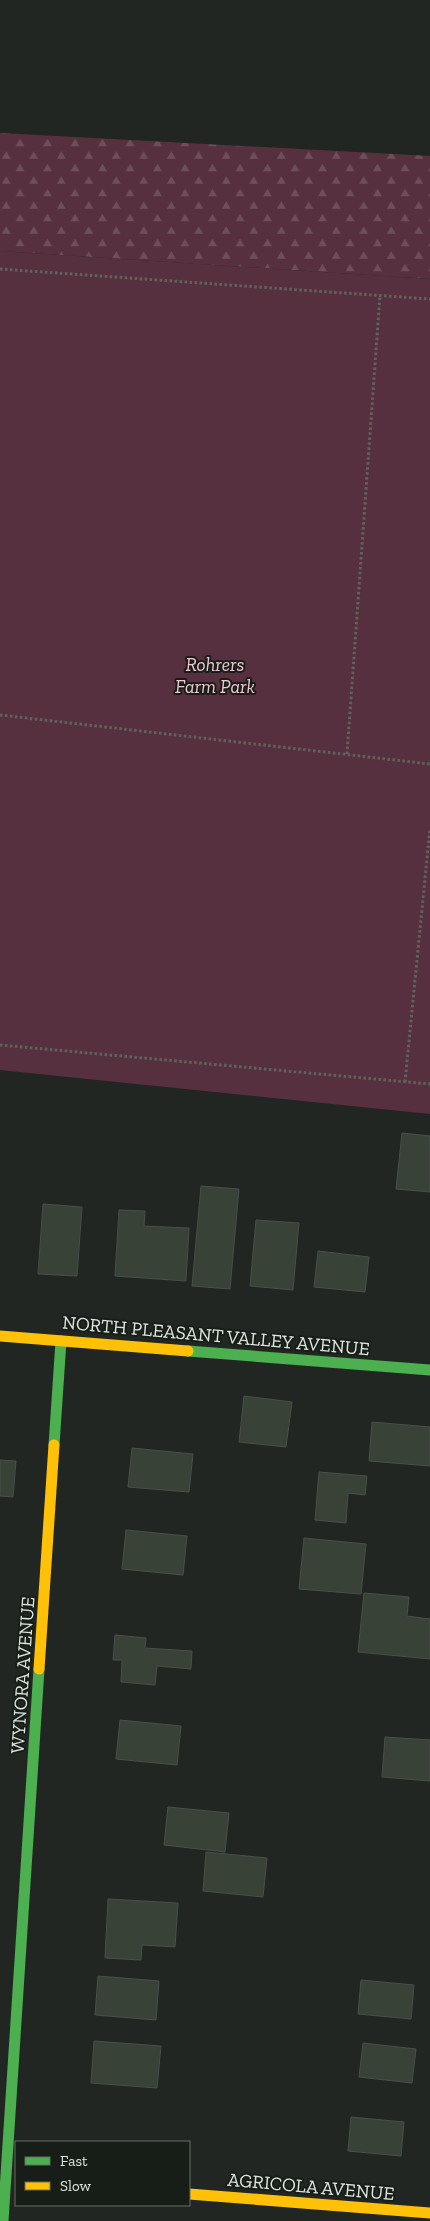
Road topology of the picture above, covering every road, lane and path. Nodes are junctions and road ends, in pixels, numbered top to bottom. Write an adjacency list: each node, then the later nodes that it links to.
1 (0, 270): 2 (path)
2 (380, 295): 3 (path); 5 (path)
3 (430, 299)
4 (0, 715): 5 (path)
5 (347, 754): 6 (path)
6 (430, 764)
7 (430, 828): 9 (path)
8 (0, 1044): 9 (path)
9 (405, 1082): 10 (path)
10 (430, 1084)
11 (0, 1336): 12 (street, NORTH PLEASANT VALLEY AVENUE)
12 (61, 1341): 13 (street, NORTH PLEASANT VALLEY AVENUE); 16 (street, WYNORA AVENUE)
13 (430, 1370)
14 (190, 2194): 15 (street, AGRICOLA AVENUE)
15 (430, 2213)
16 (3, 2221)

